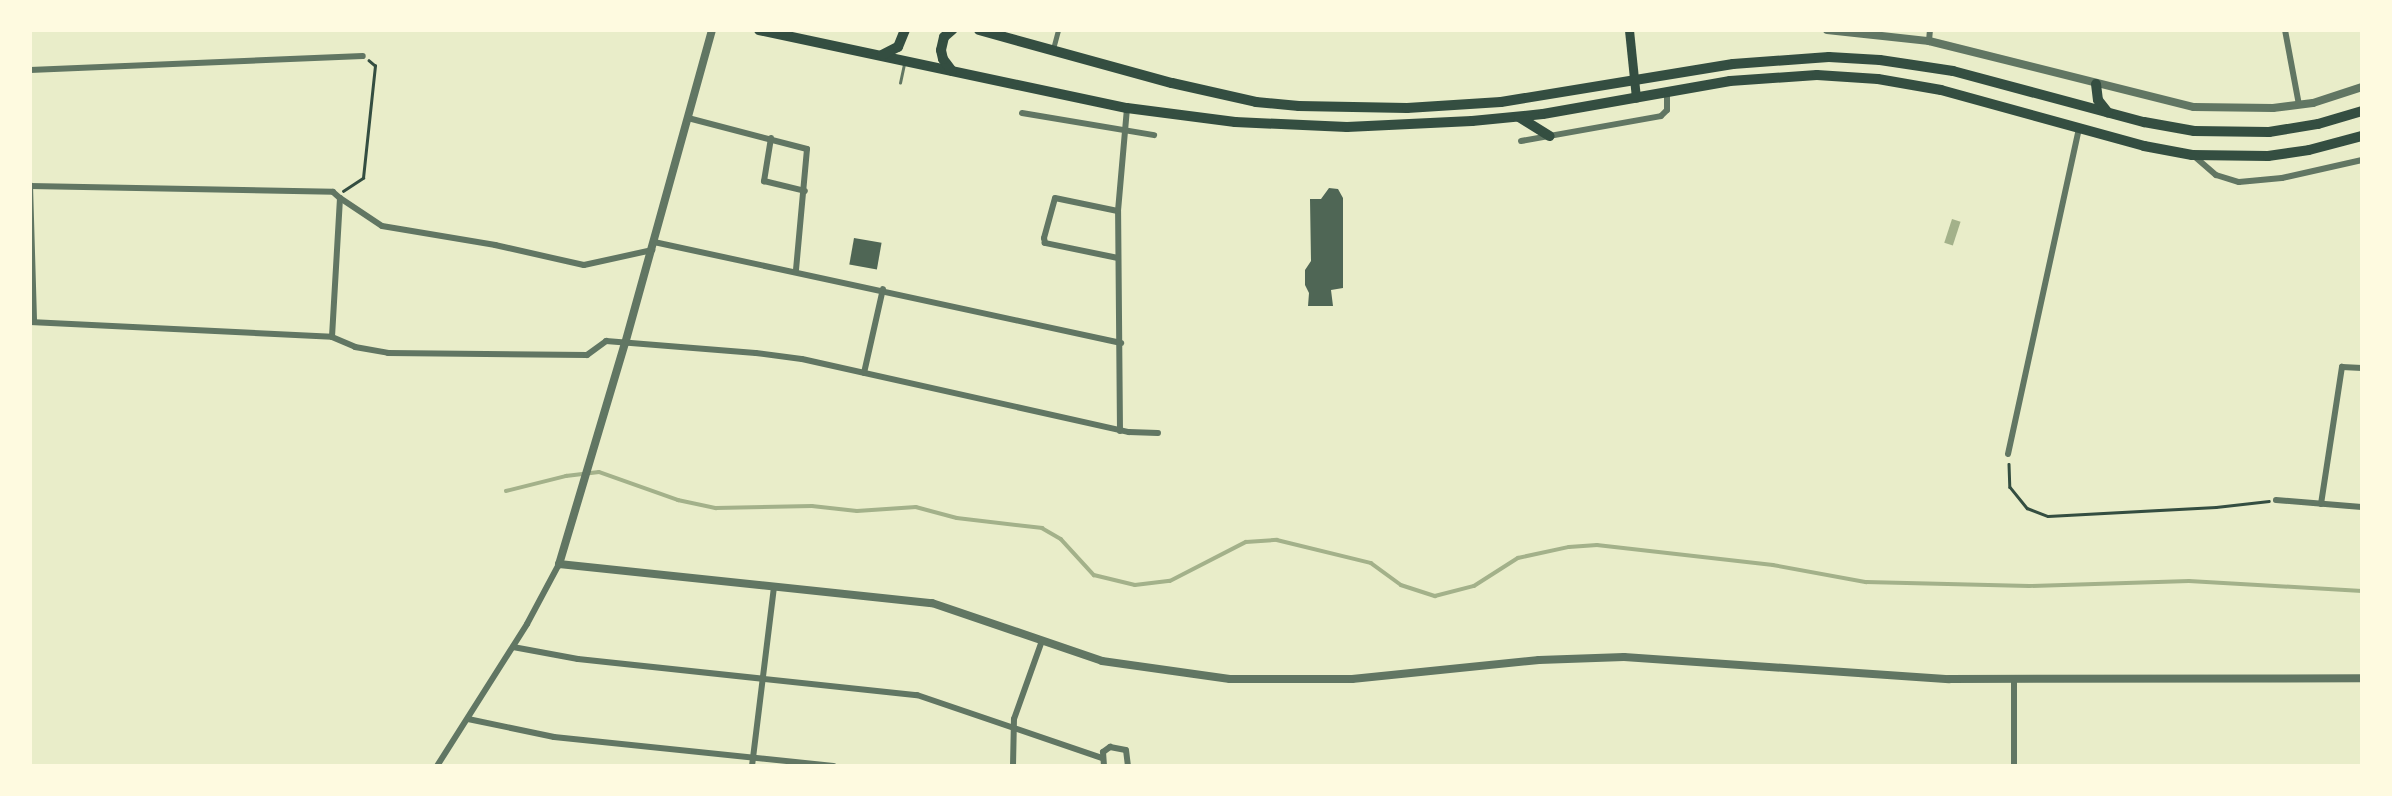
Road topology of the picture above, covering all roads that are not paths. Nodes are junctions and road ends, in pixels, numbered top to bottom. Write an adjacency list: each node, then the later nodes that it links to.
1 (712, 30): 31 (street)
2 (759, 30): 14 (main road)
3 (905, 30): 14 (main road)
4 (952, 30): 18 (main road)
5 (979, 30): 13 (main road)
6 (1058, 30): 13 (street)
7 (1629, 30): 19 (main road)
8 (1827, 30): 9 (street)
9 (1837, 30): 12 (street)
10 (1930, 30): 12 (street)
11 (2285, 30): 25 (street)
12 (1929, 41): 21 (street)
13 (1053, 51): 19 (main road)
14 (881, 55): 16 (main road)
15 (363, 56): 17 (street)
16 (904, 61): 18 (main road); 20 (lane)
17 (30, 70)
18 (952, 71): 26 (main road)
19 (1634, 82): 24 (main road); 29 (main road)
20 (900, 83)
21 (2096, 84): 25 (street); 29 (main road)
22 (2362, 87): 25 (street)
23 (1667, 92): 24 (main road); 32 (main road); 35 (street)
24 (1636, 98): 30 (main road)
25 (2299, 105)
26 (1127, 108): 30 (main road); 33 (street)
27 (2362, 111): 29 (main road)
28 (1022, 113): 33 (street)
29 (2109, 113)
30 (1519, 117): 35 (main road)
31 (688, 118): 37 (street); 45 (street)
32 (2079, 129): 39 (main road); 57 (street)
33 (1123, 131): 34 (street); 44 (street)
34 (1154, 135)
35 (1549, 136): 38 (street)
36 (2362, 136): 39 (main road)
37 (771, 138): 42 (street); 42 (street)
38 (1521, 141)
39 (2192, 155): 40 (street)
40 (2362, 160)
41 (30, 186): 43 (street); 49 (street)
42 (805, 191): 47 (street)
43 (339, 196): 45 (street); 50 (street)
44 (1118, 211): 46 (street); 46 (street)
45 (653, 246): 47 (street); 52 (street)
46 (1118, 258): 51 (street)
47 (796, 270): 48 (street)
48 (883, 289): 51 (street); 54 (street)
49 (32, 322): 50 (street)
50 (332, 337): 52 (street)
51 (1121, 342): 55 (street)
52 (625, 343): 54 (street); 61 (street)
53 (2362, 368): 59 (street)
54 (864, 373): 55 (street)
55 (1120, 430): 56 (street)
56 (1158, 433)
57 (2008, 454)
58 (2276, 500): 59 (street)
59 (2321, 504): 60 (street)
60 (2362, 507)
61 (559, 564): 62 (street); 64 (street)
62 (775, 586): 63 (street); 66 (street)
63 (1042, 641): 67 (street); 69 (street)
64 (513, 647): 66 (street); 68 (street)
65 (2362, 678): 67 (street)
66 (763, 679): 69 (street); 70 (street)
67 (2014, 680): 78 (street)
68 (468, 719): 70 (street); 72 (street)
69 (1013, 727): 71 (street); 75 (street)
70 (753, 758): 73 (street); 74 (street)
71 (1102, 758): 76 (street); 77 (street)
72 (437, 766)
73 (752, 766)
74 (833, 766)
75 (1013, 766)
76 (1104, 766)
77 (1128, 766)
78 (2014, 766)

